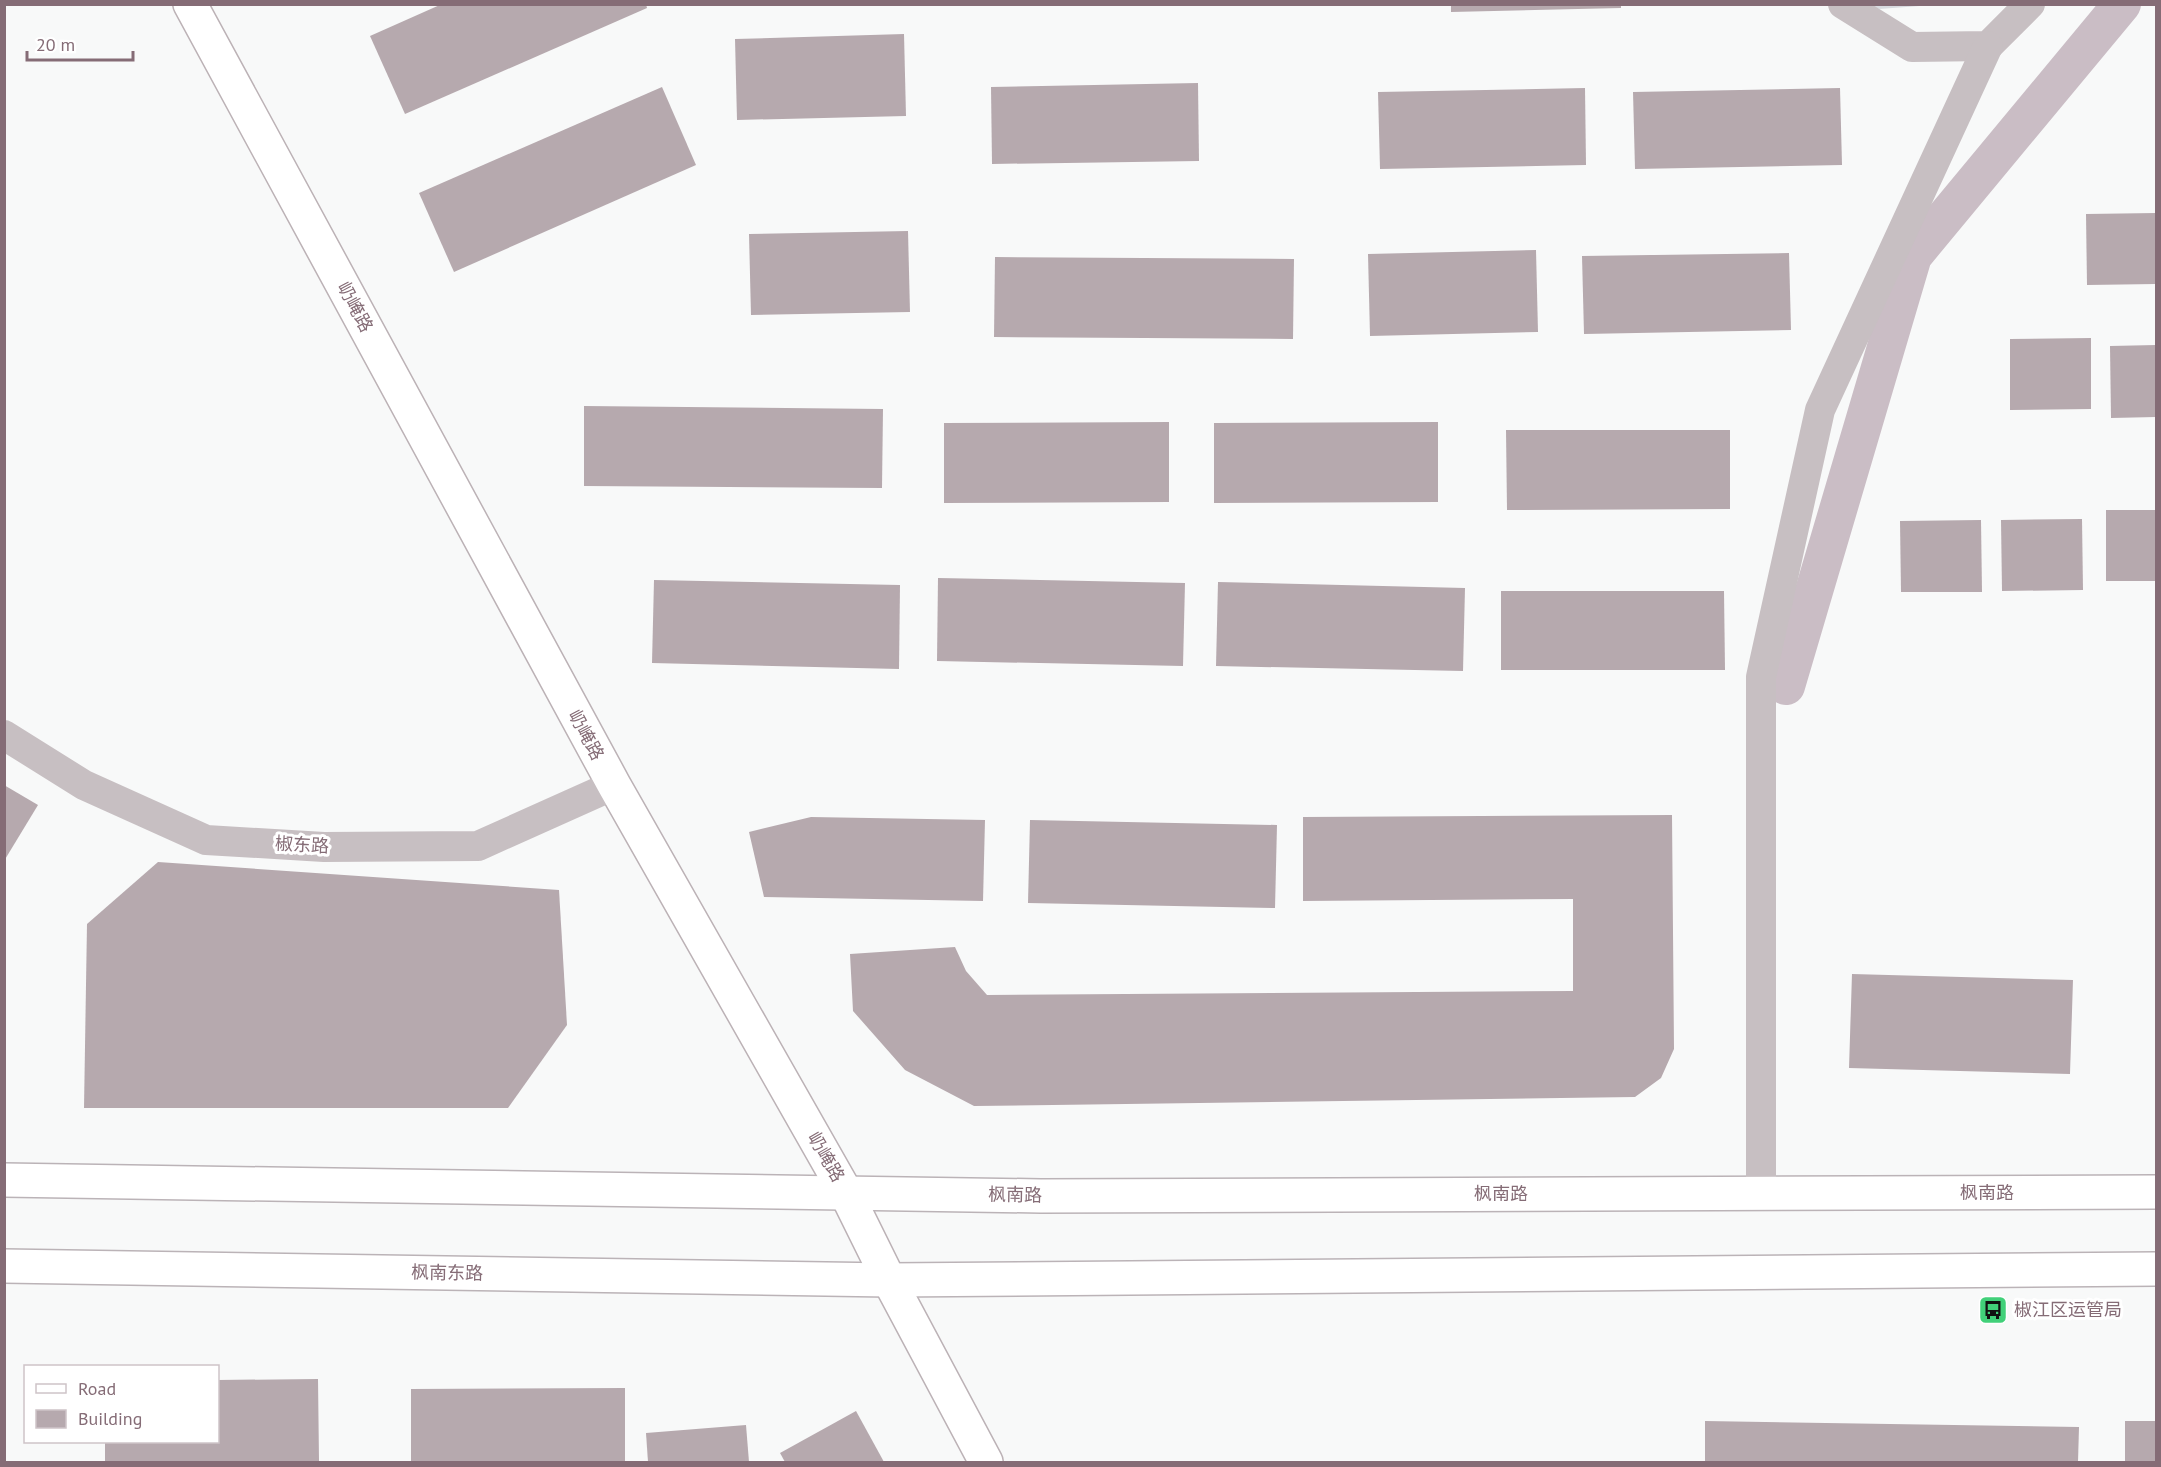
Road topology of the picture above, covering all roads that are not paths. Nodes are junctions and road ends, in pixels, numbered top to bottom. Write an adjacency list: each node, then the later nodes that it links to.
1 (190, 4): 6 (main road, 屷崦路)
2 (1843, 4): 4 (street)
3 (2030, 4): 4 (street)
4 (1988, 46): 10 (street)
5 (4, 735): 6 (street, 椒东路)
6 (614, 785): 9 (main road, 屷崦路)
7 (4, 1180): 9 (main road, 枫南路)
8 (2157, 1192): 10 (main road, 枫南路)
9 (846, 1193): 10 (main road, 枫南路); 13 (main road, 屷崦路)
10 (1761, 1193)
11 (4, 1266): 13 (main road, 枫南东路)
12 (2157, 1269): 13 (main road)
13 (889, 1280): 14 (main road, 屷崦路)
14 (986, 1462)

